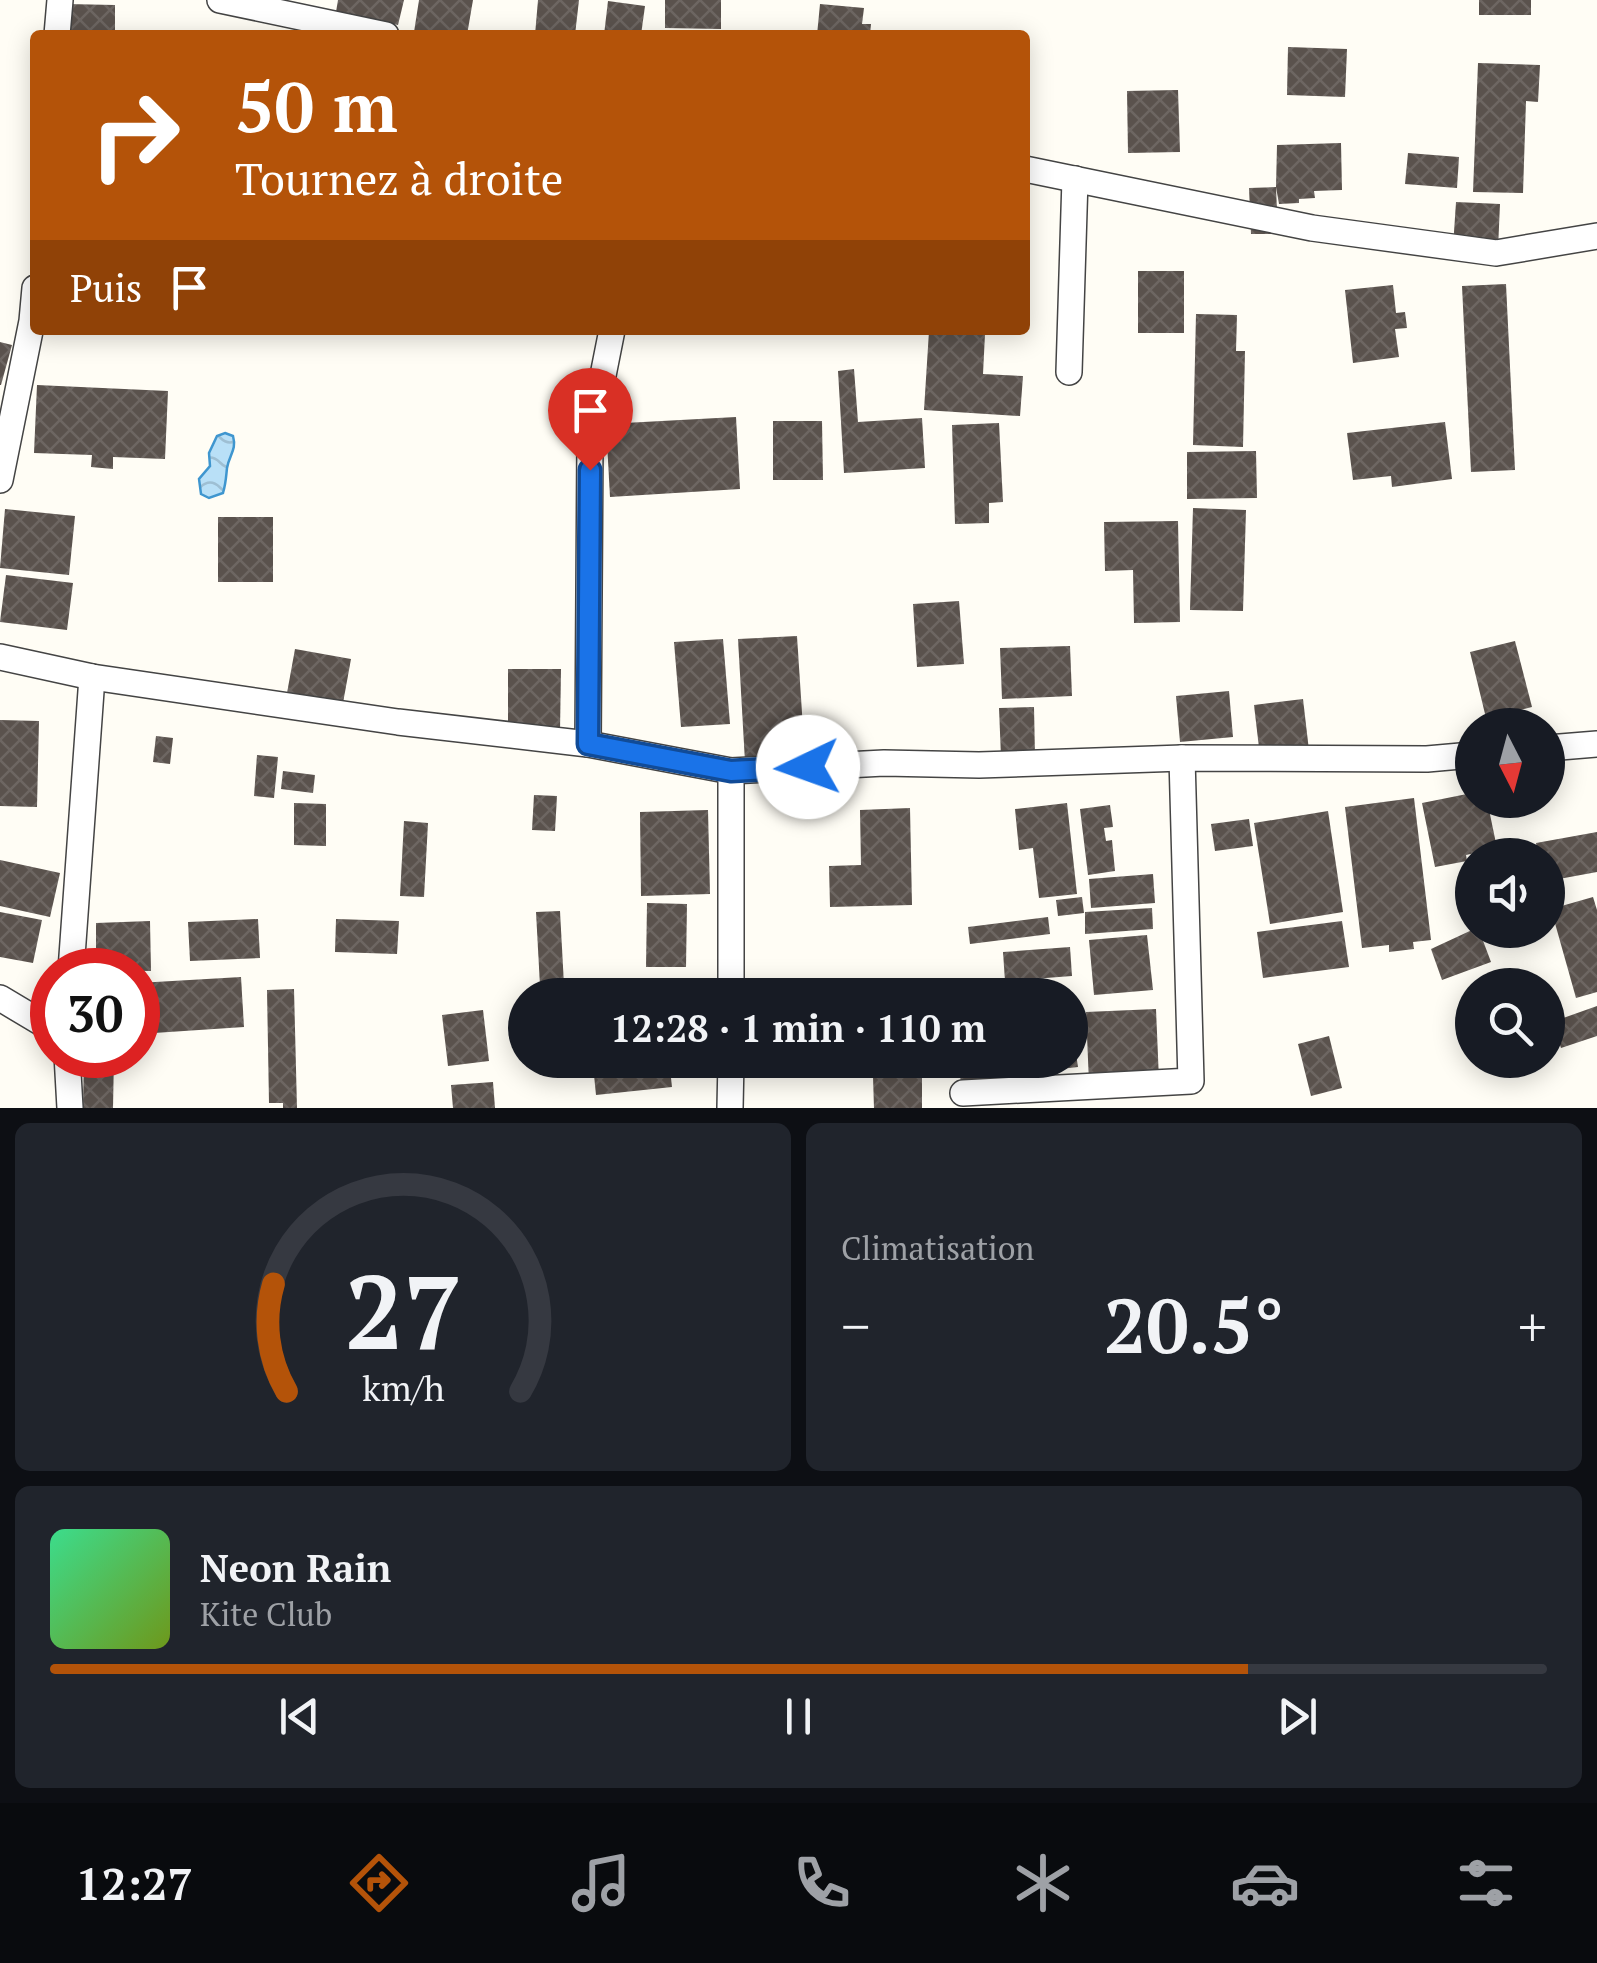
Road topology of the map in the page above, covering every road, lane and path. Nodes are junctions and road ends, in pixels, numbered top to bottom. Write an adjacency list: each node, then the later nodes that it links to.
1 (60, 0): 3 (street)
2 (220, 0): 4 (street)
3 (57, 30)
4 (362, 30)
5 (1030, 170): 6 (street)
6 (1075, 179): 7 (street); 10 (street)
7 (1597, 236)
8 (30, 331): 11 (street)
9 (611, 335): 14 (street)
10 (1069, 372)
11 (0, 480)
12 (0, 657): 13 (street)
13 (92, 677): 14 (street); 20 (street)
14 (588, 744): 19 (street)
15 (1597, 744): 16 (street)
16 (1565, 747)
17 (1455, 757): 18 (street)
18 (1182, 758): 19 (street); 26 (street)
19 (731, 771): 21 (street)
20 (74, 948)
21 (731, 978)
22 (0, 998): 23 (street)
23 (30, 1016)
24 (68, 1078): 28 (street)
25 (730, 1078): 29 (street)
26 (1191, 1081): 27 (street); 30 (street)
27 (964, 1093)
28 (70, 1108)
29 (730, 1108)
30 (1192, 1108)

